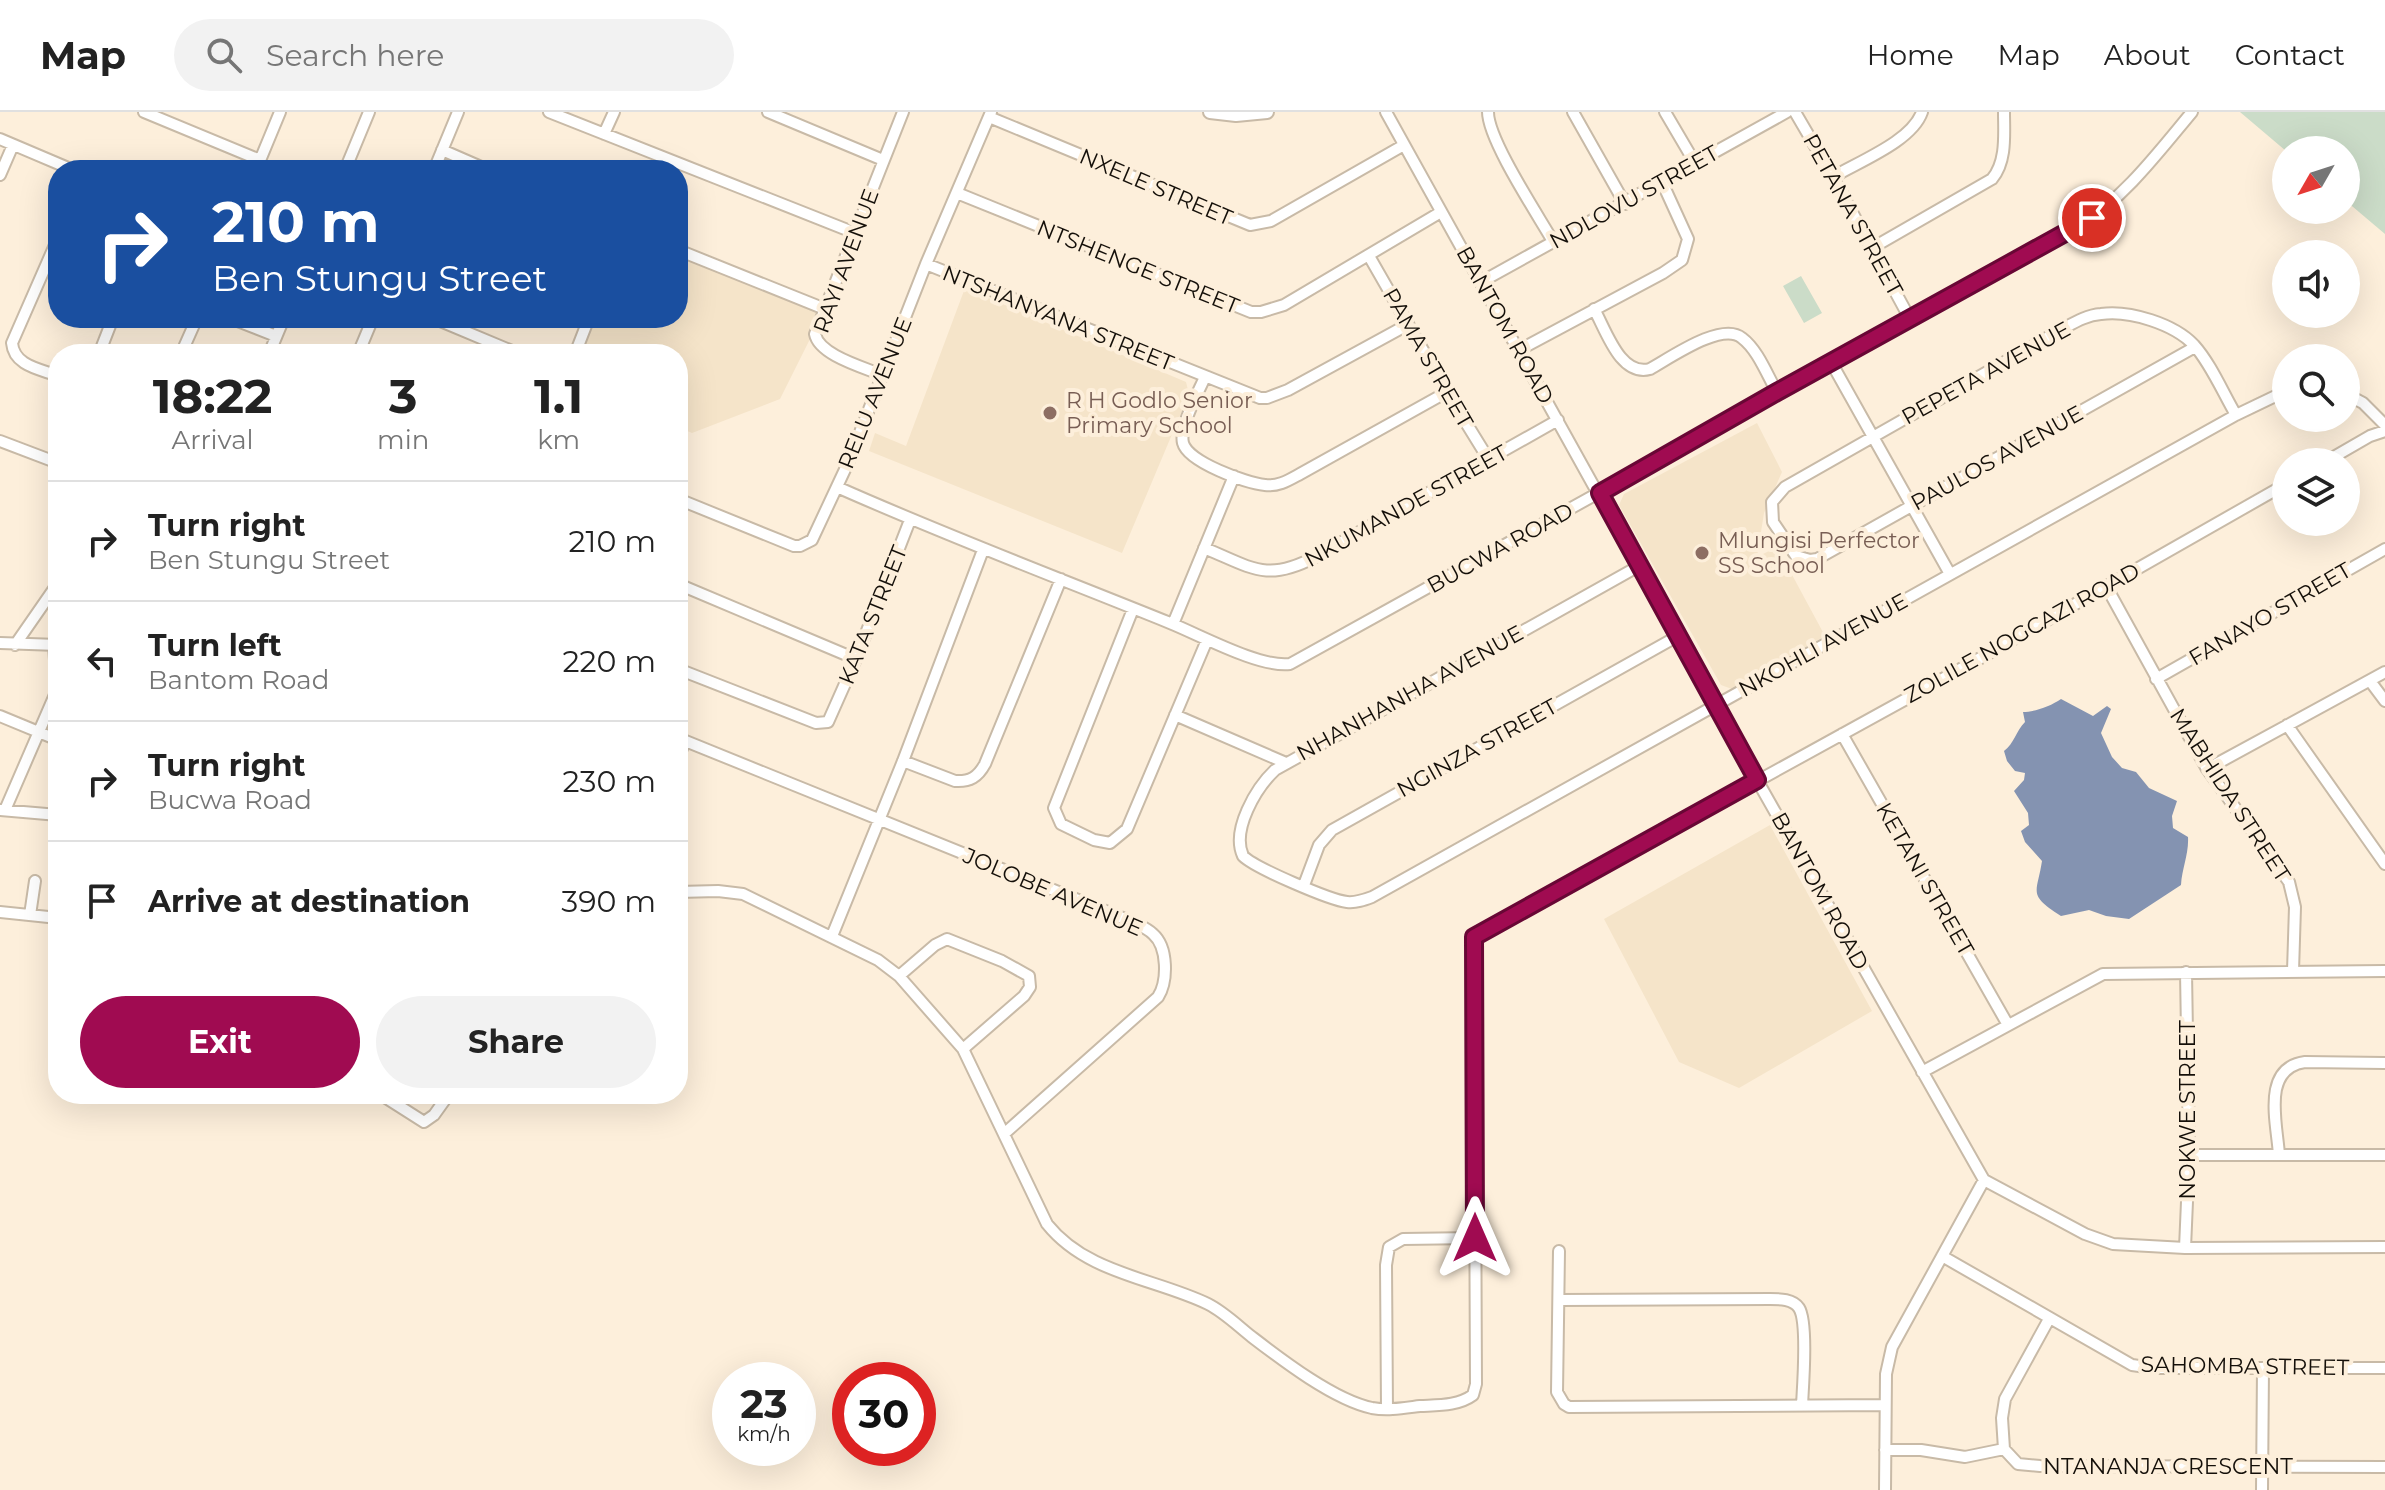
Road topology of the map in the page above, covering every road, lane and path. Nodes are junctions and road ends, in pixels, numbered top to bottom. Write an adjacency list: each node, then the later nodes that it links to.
1 (144, 112): 27 (street)
2 (280, 112): 28 (street)
3 (369, 112): 29 (street)
4 (458, 112): 25 (street)
5 (549, 112): 21 (street)
6 (614, 112): 21 (street)
7 (768, 112): 33 (street)
8 (903, 112): 33 (street, RAYI AVENUE)
9 (1210, 112): 10 (street)
10 (1267, 112)
11 (1386, 112): 24 (street, BANTOM ROAD)
12 (1488, 112): 43 (street)
13 (1573, 112): 40 (street)
14 (1665, 112): 34 (street)
15 (1787, 112): 34 (street, NDLOVU STREET)
16 (1795, 112): 37 (street, PETANA STREET)
17 (1922, 112): 37 (street)
18 (2004, 112): 44 (street)
19 (2192, 112): 52 (street, BUCWA ROAD)
20 (990, 115): 24 (street, NXELE STREET); 39 (street, RELU AVENUE)
21 (604, 134): 32 (street)
22 (0, 139): 23 (street)
23 (13, 145): 26 (street); 36 (street)
24 (1404, 145): 41 (street, BANTOM ROAD)
25 (442, 150): 30 (street); 31 (street)
26 (49, 160)
27 (247, 160)
28 (260, 160)
29 (349, 160)
30 (438, 160)
31 (465, 160)
32 (670, 160)
33 (883, 160): 42 (street, RAYI AVENUE)
34 (1695, 163): 38 (street, NDLOVU STREET)
35 (688, 167): 42 (street)
36 (0, 175)
37 (1833, 177): 44 (street, PETANA STREET)
38 (1662, 182): 40 (street, NDLOVU STREET); 51 (street)
39 (957, 193): 46 (street, NTSHENGE STREET); 48 (street, RELU AVENUE)
40 (1625, 204): 43 (street, NDLOVU STREET)
41 (1441, 212): 46 (street, NTSHENGE STREET); 49 (street, BANTOM ROAD)
42 (855, 233): 50 (street, RAYI AVENUE)
43 (1554, 243): 49 (street, NDLOVU STREET)
44 (1872, 248): 52 (street, PETANA STREET)
45 (688, 254): 50 (street)
46 (1369, 256): 53 (street, PAMA STREET)
47 (48, 262): 63 (street)
48 (926, 264): 64 (street, RELU AVENUE); 65 (street, NTSHANYANA STREET)
49 (1481, 282): 61 (street, BANTOM ROAD)
50 (825, 309): 64 (street, RAYI AVENUE)
51 (1594, 309): 61 (street); 67 (street)
52 (1910, 319): 62 (street, BUCWA ROAD)
53 (1407, 325): 65 (street, NTSHANYANA STREET); 66 (street, PAMA STREET)
54 (256, 328): 57 (street)
55 (280, 328): 57 (street)
56 (457, 328): 59 (street)
57 (276, 336): 58 (street)
58 (273, 344)
59 (495, 344)
60 (2195, 347): 70 (street, PEPETA AVENUE); 74 (street, PEPETA AVENUE); 84 (street, PAULOS AVENUE)
61 (1519, 350): 71 (street, BANTOM ROAD)
62 (1831, 362): 67 (street, BUCWA ROAD); 74 (street)
63 (48, 372)
64 (882, 375): 80 (street, RELU AVENUE)
65 (1205, 377): 79 (street)
66 (1447, 392): 78 (street, PAMA STREET); 79 (street)
67 (1777, 392): 82 (street, BUCWA ROAD)
68 (2272, 398): 70 (street, NKOHLI AVENUE)
69 (2360, 401): 72 (street)
70 (2236, 415): 91 (street, NKOHLI AVENUE)
71 (1558, 420): 78 (street, NKUMANDE STREET); 82 (street, BANTOM ROAD)
72 (2385, 425)
73 (2385, 431): 76 (street)
74 (1872, 437): 84 (street); 89 (street, PEPETA AVENUE)
75 (0, 441): 77 (street)
76 (2349, 448)
77 (48, 459)
78 (1489, 460): 86 (street, NKUMANDE STREET)
79 (1234, 476): 86 (street)
80 (837, 487): 83 (street, RELU AVENUE); 85 (street, BUCWA ROAD)
81 (2272, 492): 93 (street, ZOLILE NOGCAZI ROAD)
82 (1600, 493): 90 (street, BANTOM ROAD); 99 (street, BUCWA ROAD)
83 (688, 503)
84 (1911, 507): 89 (street, PAULOS AVENUE); 91 (street)
85 (910, 520): 88 (street, BUCWA ROAD); 103 (street, KATA STREET)
86 (1204, 548): 97 (street)
87 (2385, 549): 106 (street, FANAYO STREET)
88 (983, 550): 92 (street, BUCWA ROAD); 118 (street)
89 (1796, 556)
90 (1639, 566): 98 (street, BANTOM ROAD); 119 (street, NHANHANHA AVENUE)
91 (1950, 574): 109 (street, NKOHLI AVENUE)
92 (1061, 579): 96 (street, BUCWA ROAD); 118 (street)
93 (2106, 586): 106 (street, MABHIDA STREET); 115 (street, ZOLILE NOGCAZI ROAD)
94 (688, 588): 103 (street)
95 (48, 597): 101 (street)
96 (1133, 609): 97 (street, BUCWA ROAD); 111 (street)
97 (1173, 624): 99 (street, BUCWA ROAD)
98 (1678, 636): 109 (street, BANTOM ROAD); 127 (street, NGINZA STREET)
99 (1207, 640): 111 (street)
100 (0, 643): 101 (street)
101 (15, 645): 102 (street)
102 (48, 645)
103 (856, 659): 105 (street, KATA STREET)
104 (2385, 672): 107 (street)
105 (688, 673)
106 (2156, 679): 120 (street, MABHIDA STREET)
107 (2370, 681): 108 (street); 113 (street)
108 (2385, 701)
109 (1716, 704): 121 (street, BANTOM ROAD); 127 (street, NKOHLI AVENUE)
110 (48, 710): 114 (street)
111 (1175, 715): 119 (street, NHANHANHA AVENUE)
112 (0, 716): 114 (street)
113 (2287, 725): 120 (street); 125 (street)
114 (38, 732): 116 (street); 122 (street)
115 (1842, 734): 121 (street, ZOLILE NOGCAZI ROAD); 137 (street, KETANI STREET)
116 (48, 736)
117 (688, 742): 124 (street)
118 (903, 761): 124 (street)
119 (1286, 763): 127 (street, NKOHLI AVENUE)
120 (2207, 769): 133 (street, MABHIDA STREET)
121 (1757, 780): 140 (street, BANTOM ROAD); 148 (street, ZOLILE NOGCAZI ROAD)
122 (2, 810): 123 (street)
123 (48, 814)
124 (878, 820): 132 (street); 143 (street, JOLOBE AVENUE)
125 (2385, 864)
126 (35, 881): 130 (street)
127 (1304, 885)
128 (688, 892): 132 (street)
129 (0, 912): 130 (street)
130 (30, 915): 131 (street)
131 (48, 917)
132 (832, 936): 136 (street)
133 (2293, 971): 134 (street); 135 (street)
134 (2385, 971)
135 (2186, 972): 137 (street); 144 (street, NOKWE STREET)
136 (899, 976): 138 (street); 138 (street)
137 (2008, 1025): 140 (street)
138 (963, 1049): 143 (street)
139 (2385, 1063): 145 (street)
140 (1922, 1072): 147 (street, BANTOM ROAD)
141 (395, 1104): 142 (street)
142 (442, 1104)
143 (1005, 1133): 159 (street)
144 (2189, 1155): 145 (street); 150 (street, NOKWE STREET)
145 (2279, 1155): 146 (street)
146 (2385, 1155)
147 (1984, 1180): 150 (street); 152 (street)
148 (1475, 1238): 159 (street); 159 (street)
149 (2385, 1247): 150 (street)
150 (2185, 1248)
151 (1559, 1251): 153 (street)
152 (1942, 1256): 154 (street, SAHOMBA STREET); 158 (street)
153 (1560, 1300): 157 (street); 157 (street)
154 (2049, 1319): 155 (street, SAHOMBA STREET); 160 (street)
155 (2263, 1368): 156 (street, SAHOMBA STREET); 162 (street)
156 (2385, 1368)
157 (1802, 1405): 158 (street)
158 (1884, 1405): 161 (street)
159 (1387, 1409)
160 (2004, 1449): 161 (street); 162 (street, NTANANJA CRESCENT)
161 (1885, 1450): 164 (street)
162 (2262, 1466): 163 (street, NTANANJA CRESCENT); 165 (street)
163 (2385, 1467)
164 (1885, 1490)
165 (2262, 1490)

